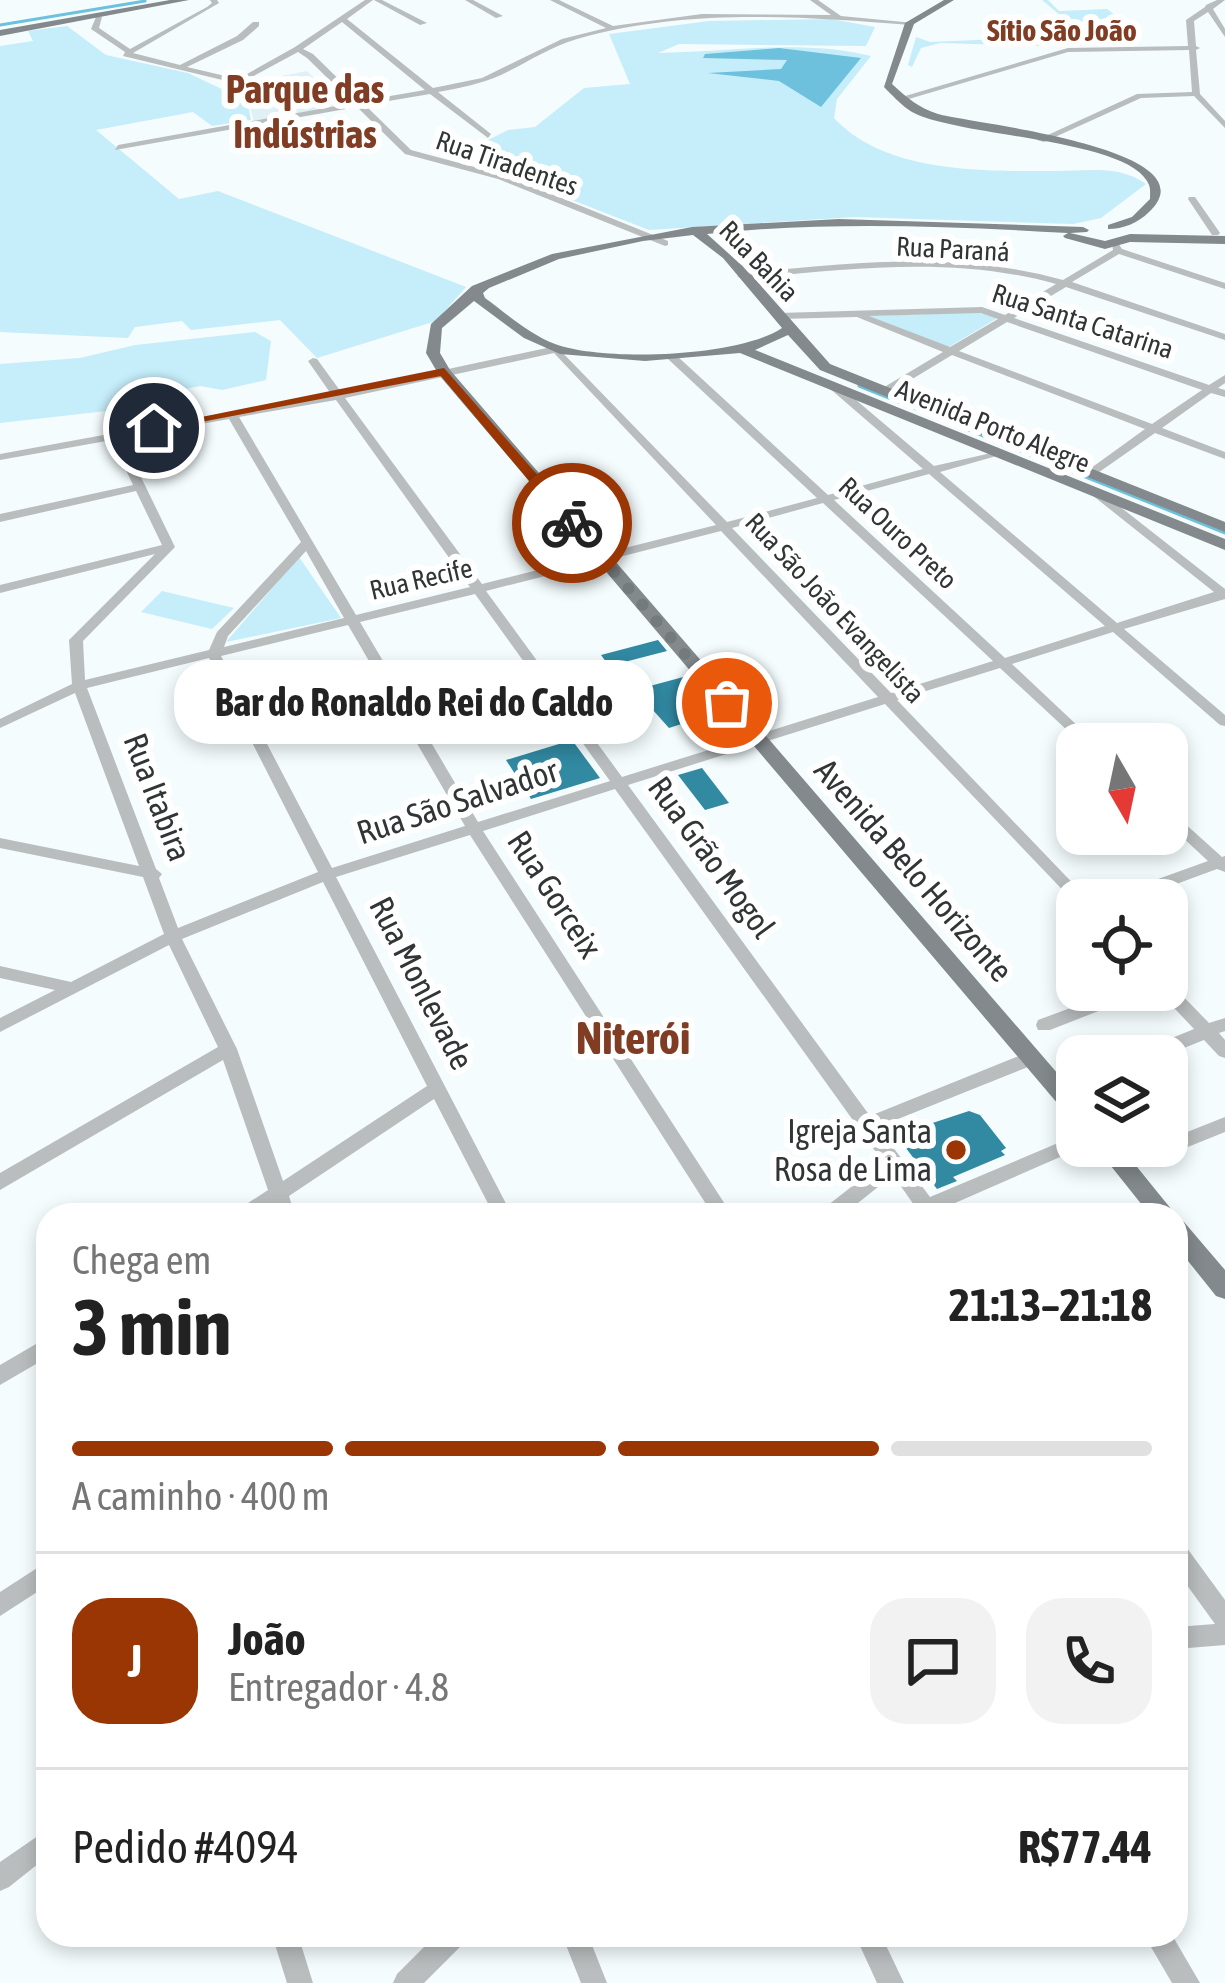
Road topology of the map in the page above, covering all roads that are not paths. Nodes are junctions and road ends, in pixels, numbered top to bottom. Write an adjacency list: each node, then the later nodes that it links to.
1 (108, 0): 11 (main road)
2 (185, 0): 22 (main road)
3 (213, 0): 26 (street)
4 (374, 0): 17 (street); 18 (street)
5 (468, 0): 12 (street)
6 (813, 0): 13 (street)
7 (950, 0): 19 (main road)
8 (1222, 0): 10 (street)
9 (556, 2): 21 (street)
10 (1204, 3): 14 (street); 24 (street)
11 (65, 8)
12 (499, 16)
13 (838, 17): 19 (street); 21 (street)
14 (1213, 17): 15 (street); 23 (street)
15 (1225, 17)
16 (99, 19): 26 (street)
17 (342, 19): 25 (street); 28 (street)
18 (423, 23)
19 (910, 23): 30 (main road)
20 (256, 24): 27 (street)
21 (613, 28): 28 (street)
22 (0, 33)
23 (1225, 35)
24 (1196, 48): 29 (street); 30 (street)
25 (298, 50): 27 (street); 31 (street, Rua Tiradentes)
26 (127, 53): 27 (street)
27 (183, 66)
28 (433, 91): 31 (street); 33 (street)
29 (1196, 94): 32 (street); 34 (street)
30 (899, 99): 34 (main road)
31 (358, 104): 35 (street); 42 (street, Rua Tiradentes)
32 (1225, 126)
33 (488, 136)
34 (1041, 140): 37 (main road)
35 (118, 148)
36 (1192, 199): 41 (street)
37 (1112, 227): 39 (main road); 40 (main road)
38 (697, 232): 39 (main road, Avenida Belo Horizonte); 42 (main road, Avenida Belo Horizonte); 43 (main road, Avenida Belo Horizonte); 45 (main road, Rua Bahia)
39 (1083, 234): 44 (main road)
40 (1128, 235): 41 (main road); 44 (main road)
41 (1222, 235)
42 (650, 238): 43 (street, Rua Tiradentes); 48 (main road, Avenida Belo Horizonte)
43 (665, 243): 48 (main road, Avenida Belo Horizonte)
44 (1117, 248): 46 (street); 47 (street)
45 (742, 276): 46 (street, Rua Paraná); 51 (main road, Rua Bahia)
46 (1063, 282): 50 (street); 52 (street, Rua Paraná)
47 (1225, 286)
48 (478, 295): 53 (main road); 60 (main road, Avenida Belo Horizonte)
49 (854, 314): 50 (street, Rua Santa Catarina); 51 (street, Rua Santa Catarina); 56 (street)
50 (1008, 315): 56 (street); 63 (street, Rua Santa Catarina)
51 (784, 322): 54 (main road); 55 (main road, Avenida Porto Alegre)
52 (1225, 337)
53 (556, 350): 57 (main road); 60 (street); 79 (street, Rua São João Evangelista)
54 (744, 350): 57 (main road); 58 (main road, Avenida Porto Alegre)
55 (805, 350): 58 (main road); 64 (main road, Avenida Porto Alegre)
56 (947, 351): 64 (street); 68 (street)
57 (672, 357): 77 (street, Rua Ouro Preto)
58 (775, 360): 62 (main road, Avenida Porto Alegre)
59 (313, 362): 66 (street, Rua Grão Mogol)
60 (444, 372): 66 (street); 84 (main road, Avenida Belo Horizonte)
61 (1225, 378): 63 (street)
62 (832, 386): 70 (main road, Avenida Porto Alegre); 73 (street)
63 (1210, 388): 65 (street, Rua Santa Catarina); 68 (street)
64 (885, 391): 74 (main road, Avenida Porto Alegre)
65 (1225, 394)
66 (338, 396): 67 (street); 86 (street, Rua Grão Mogol)
67 (233, 416): 69 (street); 81 (street, Rua Gorceix)
68 (1154, 430): 71 (street); 74 (street)
69 (114, 434): 72 (street); 75 (street)
70 (996, 453): 73 (street, Rua Recife); 76 (main road, Avenida Porto Alegre)
71 (1225, 456)
72 (0, 457)
73 (930, 471): 77 (street, Rua Recife); 89 (street)
74 (1091, 473): 80 (main road, Avenida Porto Alegre)
75 (140, 487): 78 (street); 83 (street)
76 (1096, 494): 82 (main road, Avenida Porto Alegre); 87 (street)
77 (825, 498): 79 (street, Rua Recife); 91 (street, Rua Ouro Preto)
78 (0, 518)
79 (720, 526): 84 (street, Rua Recife); 93 (street, Rua São João Evangelista)
80 (1225, 527)
81 (305, 545): 88 (street, Rua Gorceix); 90 (street)
82 (1225, 545)
83 (169, 547): 85 (street); 92 (street, Rua Itabira)
84 (602, 559): 86 (street, Rua Recife); 97 (main road, Avenida Belo Horizonte)
85 (0, 589)
86 (480, 590): 88 (street, Rua Recife); 98 (street, Rua Grão Mogol)
87 (1224, 594): 89 (street, Rua São Salvador)
88 (351, 620): 90 (street, Rua Recife); 99 (street, Rua Gorceix)
89 (1113, 627): 91 (street, Rua São Salvador); 94 (street)
90 (214, 655): 92 (street, Rua Recife); 104 (street, Rua Monlevade)
91 (1001, 662): 93 (street, Rua São Salvador); 95 (street, Rua Ouro Preto)
92 (79, 686): 96 (street, Rua Recife); 103 (street, Rua Itabira)
93 (884, 700): 97 (street, Rua São Salvador); 105 (street, Rua São João Evangelista)
94 (1225, 722)
95 (1067, 723)
96 (0, 724)
97 (758, 740): 98 (street, Rua São Salvador); 118 (main road, Avenida Belo Horizonte)
98 (618, 782): 99 (street, Rua São Salvador); 122 (street, Rua Grão Mogol)
99 (473, 827): 104 (street, Rua São Salvador); 132 (street, Rua Gorceix)
100 (1188, 833): 102 (street)
101 (0, 843): 103 (street)
102 (1223, 864): 106 (street)
103 (154, 874): 107 (street, Rua Itabira)
104 (329, 874): 107 (street, Rua São Salvador); 120 (street, Rua Monlevade)
105 (1059, 879)
106 (1179, 879)
107 (173, 936): 109 (street, Rua São Salvador); 116 (street, Rua Itabira)
108 (0, 972): 109 (street)
109 (68, 987): 113 (street, Rua São Salvador)
110 (1188, 1006): 114 (street)
111 (1081, 1011): 112 (street)
112 (1044, 1025)
113 (0, 1026)
114 (1216, 1028): 115 (street); 117 (street)
115 (1188, 1039)
116 (228, 1049): 127 (street); 128 (street, Rua Itabira)
117 (1225, 1051)
118 (1032, 1058): 119 (main road, Avenida Belo Horizonte); 122 (street)
119 (1056, 1077)
120 (439, 1087): 128 (street); 131 (street, Rua Monlevade)
121 (1225, 1124): 123 (street)
122 (865, 1125): 125 (street, Rua Grão Mogol)
123 (1188, 1139)
124 (1056, 1152): 135 (street)
125 (893, 1164): 133 (street); 134 (street, Rua Grão Mogol)
126 (1124, 1167): 136 (main road)
127 (0, 1182)
128 (278, 1194): 129 (street); 130 (street, Rua Itabira)
129 (264, 1203)
130 (281, 1203)
131 (497, 1203)
132 (715, 1203)
133 (845, 1203)
134 (922, 1203)
135 (945, 1203)
136 (1154, 1203)
137 (1188, 1243): 138 (main road)
138 (1225, 1288)
139 (36, 1354): 140 (street)
140 (0, 1376)
141 (1188, 1568): 144 (street)
142 (36, 1581): 143 (street)
143 (0, 1605)
144 (1225, 1619)
145 (1225, 1634): 146 (street)
146 (1188, 1637)
147 (36, 1850): 148 (street)
148 (0, 1878)
149 (289, 1947): 154 (street)
150 (442, 1947): 155 (street)
151 (580, 1947): 156 (street)
152 (874, 1947): 157 (street)
153 (1164, 1947): 158 (street)
154 (300, 1983)
155 (406, 1983)
156 (594, 1983)
157 (891, 1983)
158 (1187, 1983)

